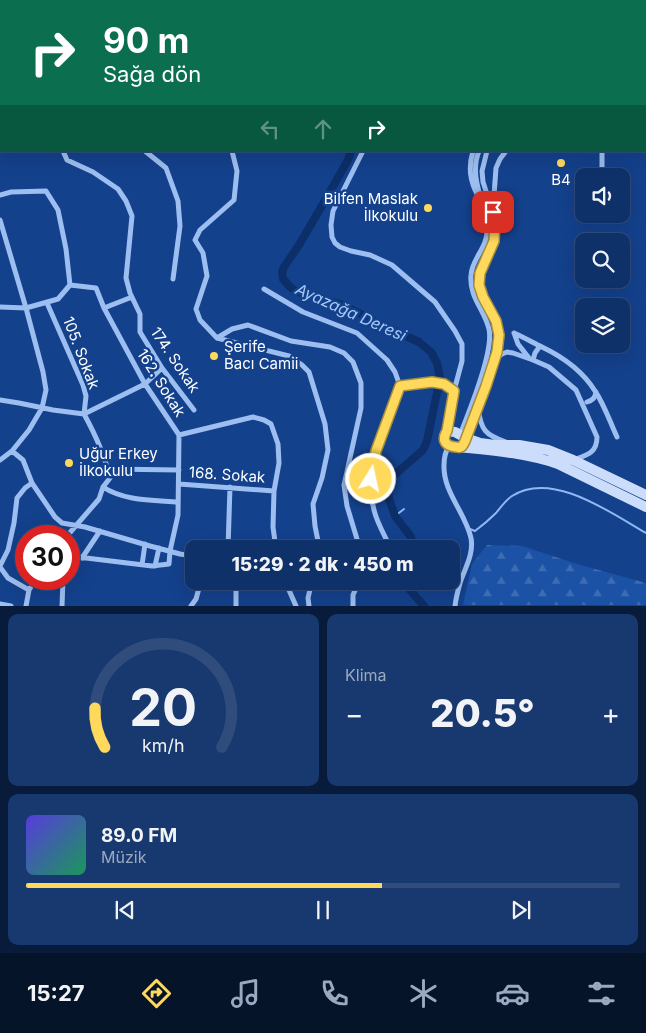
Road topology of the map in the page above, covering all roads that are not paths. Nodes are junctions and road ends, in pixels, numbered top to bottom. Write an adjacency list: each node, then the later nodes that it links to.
1 (63, 152): 18 (street, 174. Sokak)
2 (147, 152): 15 (street)
3 (232, 152): 23 (street)
4 (362, 152): 30 (street)
5 (473, 152): 12 (street)
6 (479, 152): 12 (street)
7 (487, 152): 13 (street)
8 (505, 152): 13 (street)
9 (602, 152): 10 (street)
10 (602, 168)
11 (0, 195): 16 (street)
12 (484, 206): 41 (street)
13 (493, 212): 26 (street)
14 (0, 220): 21 (street)
15 (173, 279)
16 (70, 285): 19 (street); 22 (street, 162. Sokak)
17 (264, 289): 29 (street)
18 (132, 298): 22 (street); 27 (street, 174. Sokak)
19 (47, 303): 21 (street); 37 (street, 105. Sokak)
20 (0, 307): 21 (street)
21 (26, 308): 35 (street)
22 (104, 308): 28 (street, 162. Sokak)
23 (217, 338): 62 (street); 63 (street)
24 (540, 346): 25 (street); 25 (street); 31 (street)
25 (531, 359): 26 (street); 46 (street)
26 (494, 361): 34 (street)
27 (162, 368): 28 (street); 36 (street, 174. Sokak)
28 (145, 384): 37 (street); 39 (street, 162. Sokak)
29 (400, 386): 30 (street); 64 (street)
30 (454, 391): 38 (street)
31 (596, 392): 33 (street); 40 (street)
32 (0, 400): 35 (street)
33 (588, 402)
34 (478, 405): 41 (street); 42 (street)
35 (42, 408): 37 (street); 44 (street)
36 (194, 410)
37 (84, 414): 47 (street)
38 (447, 431): 41 (street); 43 (street)
39 (179, 435): 48 (street, 162. Sokak); 53 (street)
40 (617, 437)
41 (462, 440): 42 (street); 43 (street); 56 (street)
42 (519, 445): 46 (street)
43 (449, 446): 90 (street)
44 (12, 451): 45 (street); 49 (street)
45 (0, 460)
46 (573, 460): 54 (street)
47 (108, 469): 48 (street); 51 (street)
48 (179, 470): 50 (street, 162. Sokak)
49 (32, 483): 57 (street); 71 (street)
50 (179, 484): 52 (street, 168. Sokak); 55 (street, 162. Sokak)
51 (103, 486): 55 (street); 57 (street)
52 (230, 488): 53 (street, 168. Sokak); 60 (street)
53 (274, 491): 61 (street)
54 (646, 494)
55 (178, 502): 67 (street, 162. Sokak)
56 (646, 507)
57 (76, 525)
58 (80, 526): 59 (street)
59 (100, 531): 65 (street); 69 (street)
60 (228, 540)
61 (275, 540)
62 (318, 540)
63 (357, 540)
64 (387, 540)
65 (145, 544): 66 (street); 70 (street)
66 (159, 548): 67 (street); 72 (street)
67 (170, 551): 68 (street); 72 (street)
68 (185, 554)
69 (82, 558): 70 (street)
70 (142, 565): 72 (street)
71 (0, 566): 73 (street)
72 (155, 566)
73 (15, 582)
74 (29, 590): 83 (street)
75 (63, 590): 84 (street)
76 (199, 590): 85 (street)
77 (236, 590): 86 (street)
78 (289, 590): 87 (street)
79 (310, 590): 88 (street)
80 (355, 590): 89 (street)
81 (0, 604): 82 (street)
82 (11, 606)
83 (26, 606)
84 (62, 606)
85 (191, 606)
86 (236, 606)
87 (296, 606)
88 (308, 606)
89 (353, 606)
90 (454, 606)

